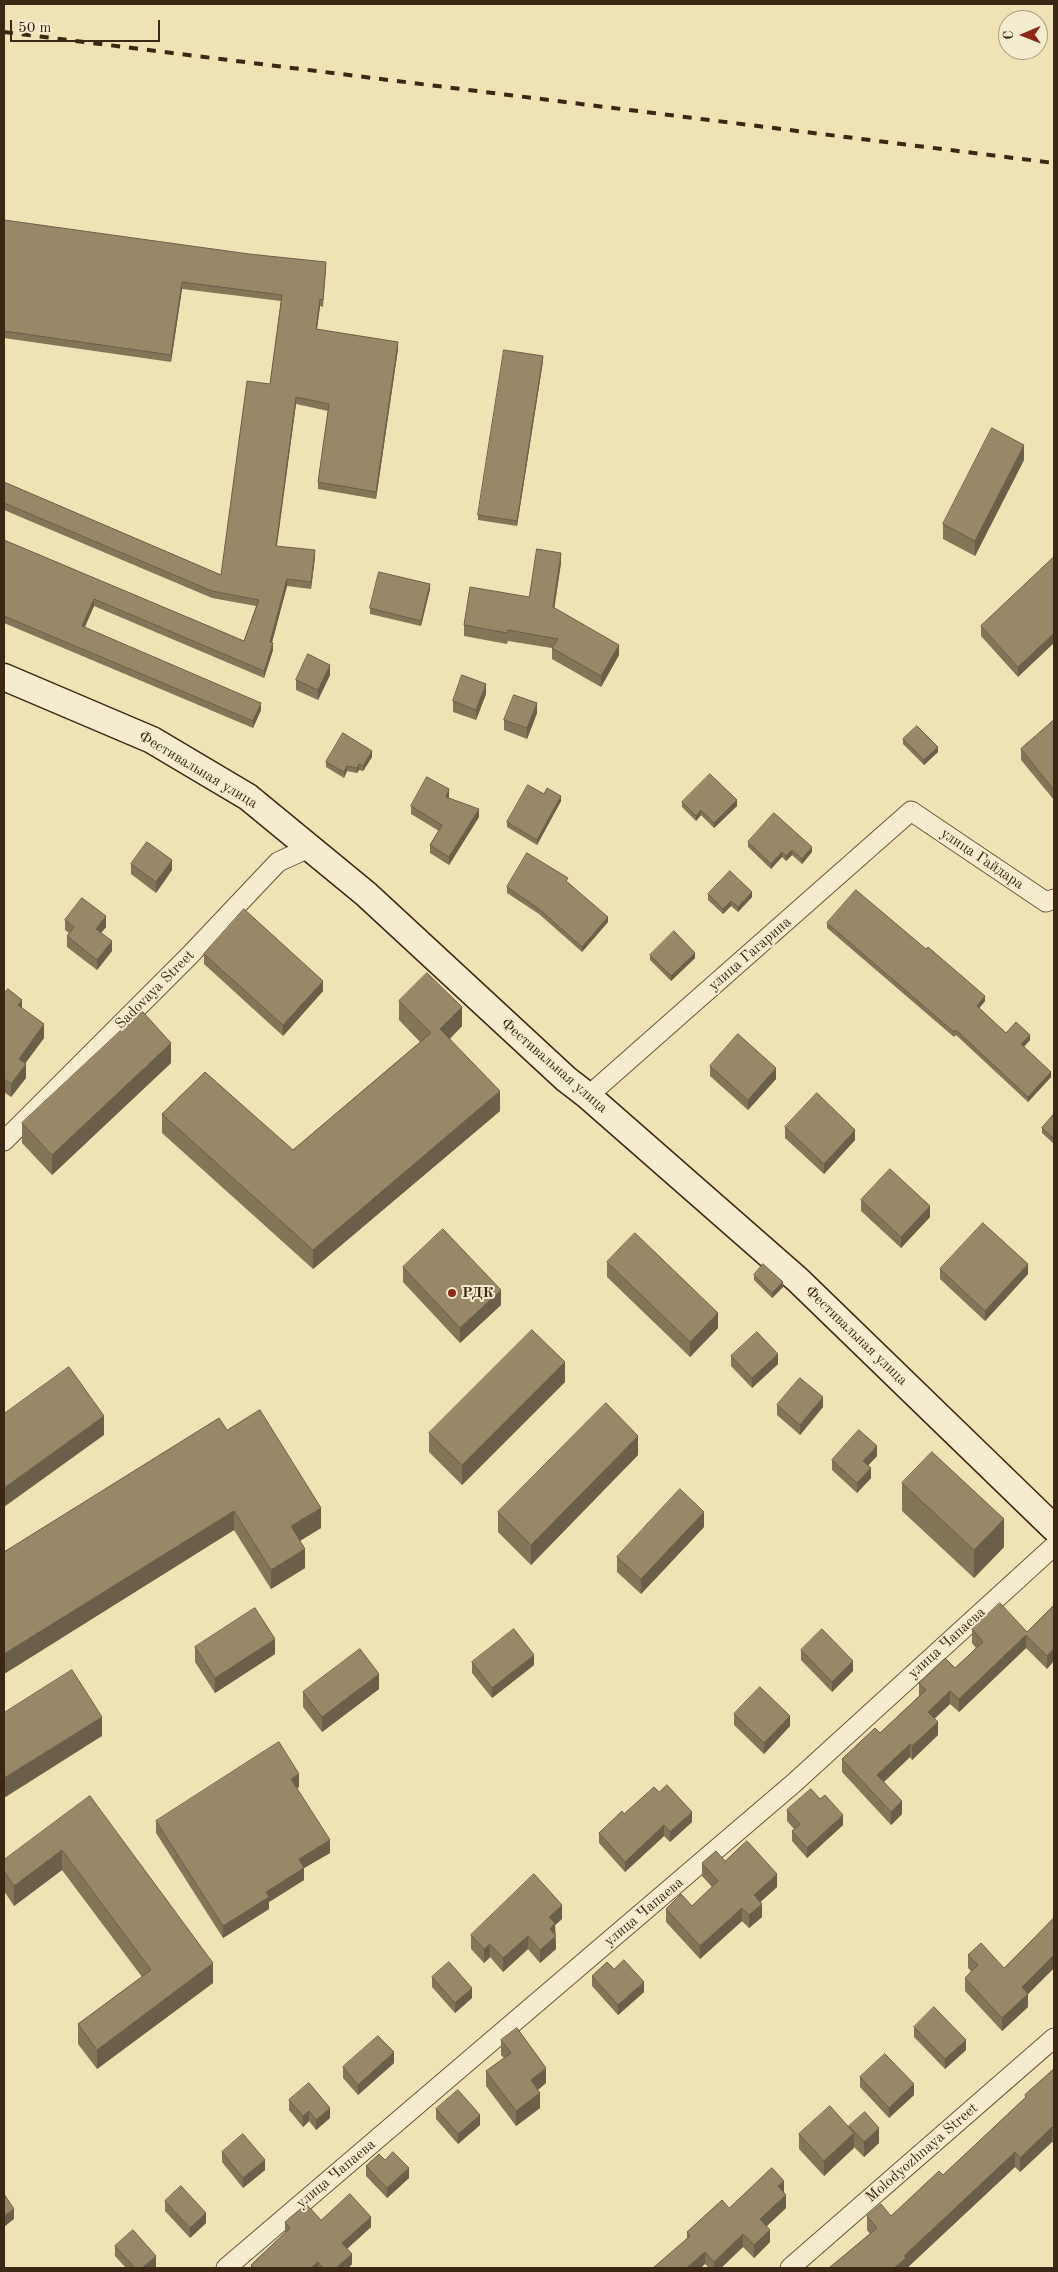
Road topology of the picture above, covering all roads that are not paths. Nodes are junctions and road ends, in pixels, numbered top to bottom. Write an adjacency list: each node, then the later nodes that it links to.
1 (4, 677): 3 (street, Фестивальная улица)
2 (911, 811): 4 (street, улица Гайдара); 5 (street, улица Гагарина)
3 (312, 847): 5 (street, Фестивальная улица); 6 (street, Sadovaya Street)
4 (1054, 899)
5 (588, 1096): 7 (street, Фестивальная улица)
6 (4, 1141)
7 (1054, 1528)
8 (1054, 1546): 10 (street, улица Чапаева)
9 (1054, 2038): 11 (street, Molodyozhnaya Street)
10 (226, 2268)
11 (790, 2268)

